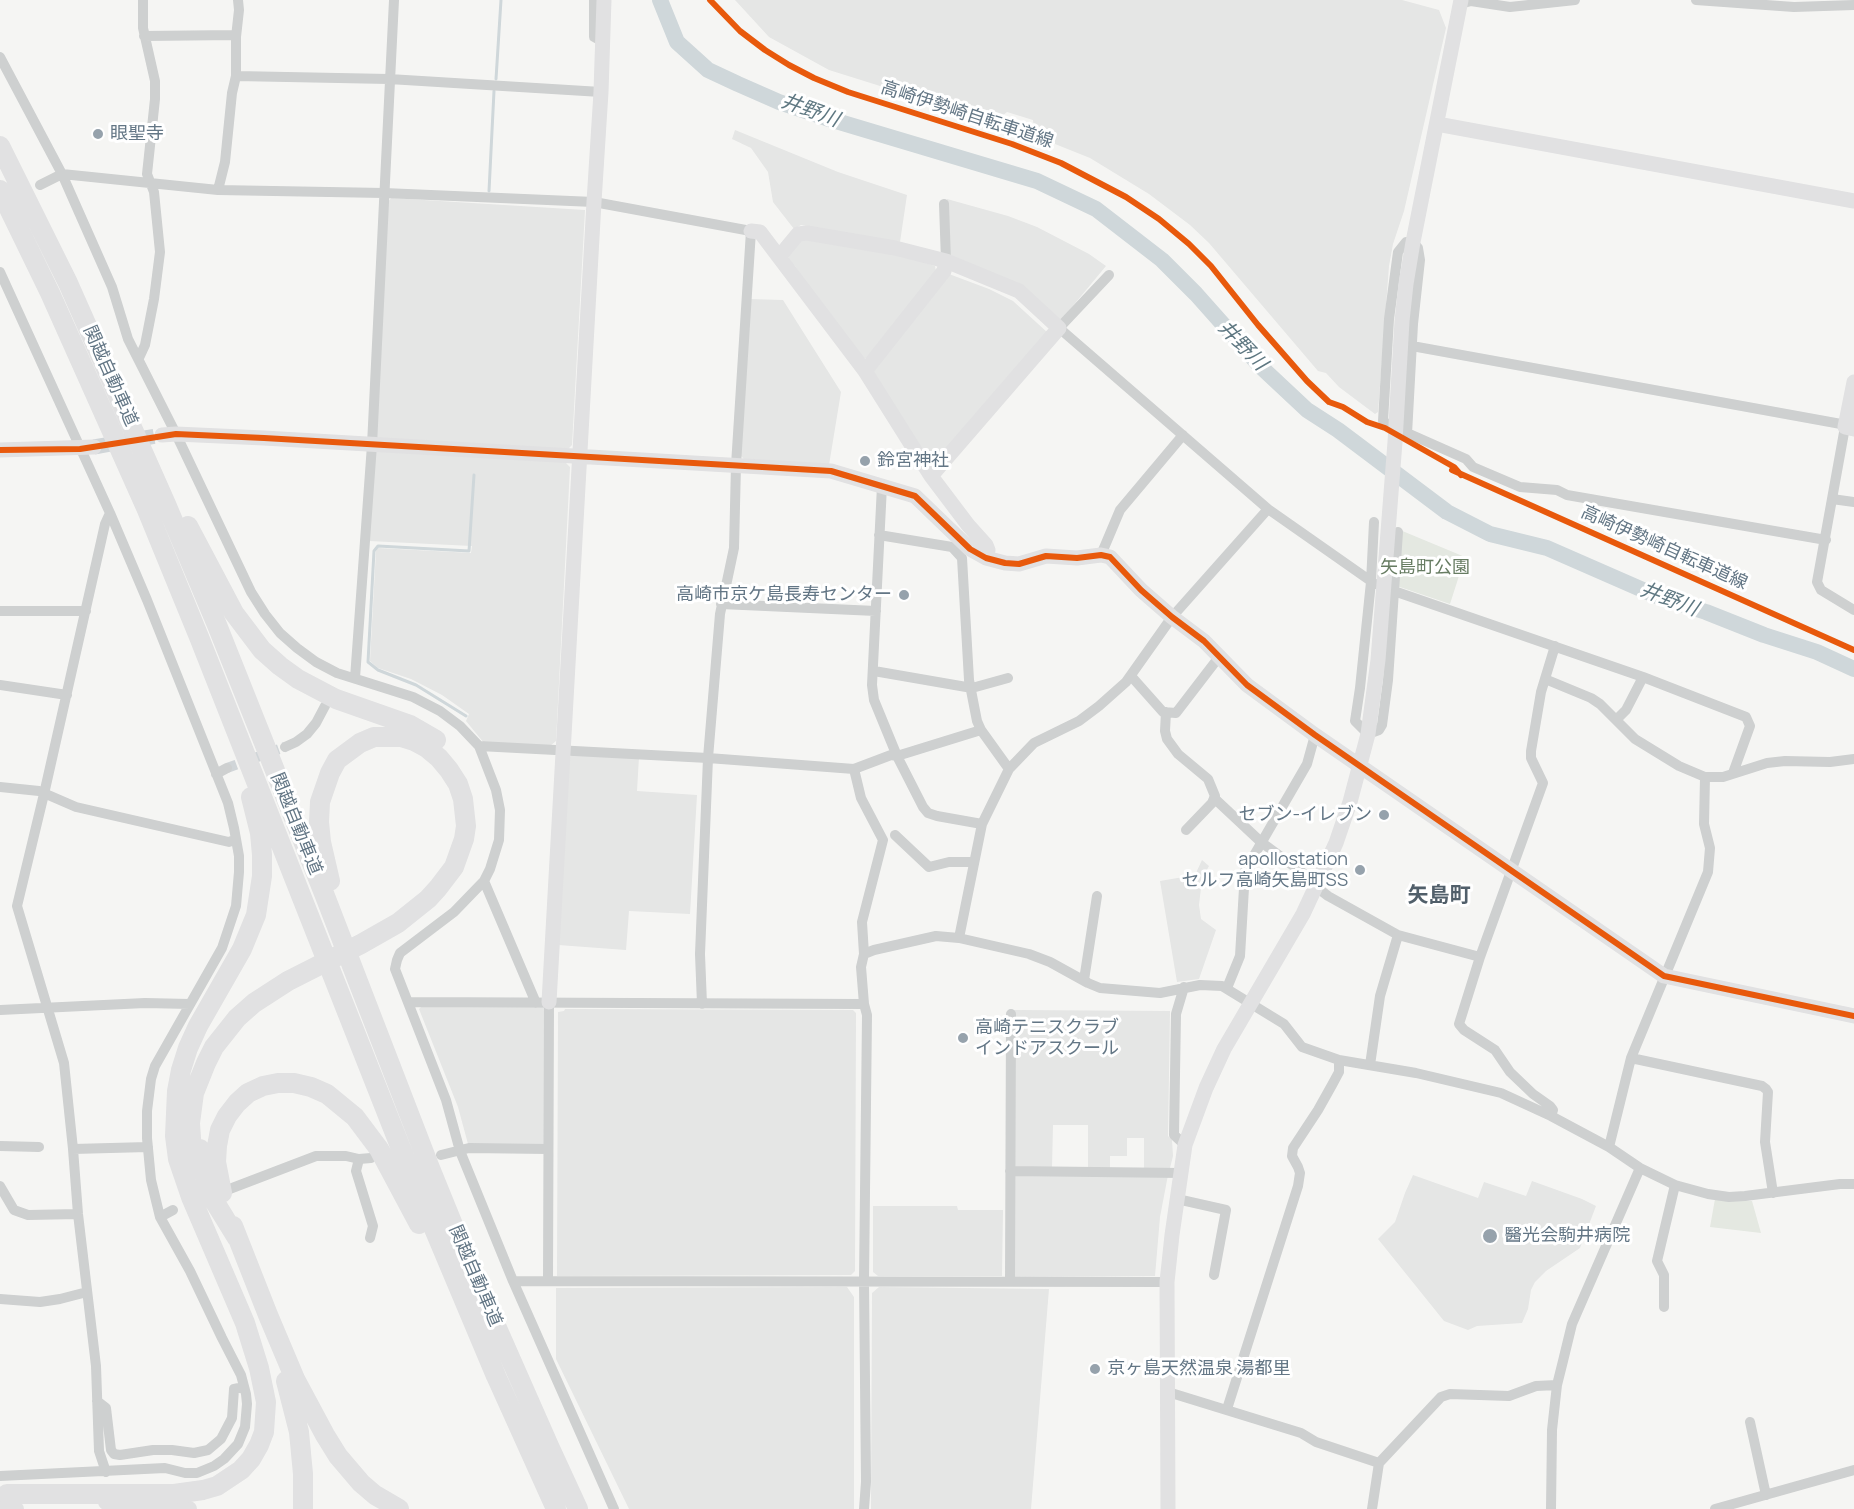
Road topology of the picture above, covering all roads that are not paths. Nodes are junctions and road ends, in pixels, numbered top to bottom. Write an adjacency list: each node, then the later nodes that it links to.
1 (143, 0): 12 (street)
2 (238, 0): 11 (street)
3 (394, 0): 16 (street)
4 (594, 0): 13 (street)
5 (604, 0): 13 (street)
6 (1575, 0): 8 (street)
7 (1696, 0): 9 (street)
8 (1456, 1): 18 (street)
9 (1757, 2): 10 (street)
10 (1854, 5)
11 (236, 35): 12 (street); 15 (street)
12 (144, 36): 21 (street)
13 (603, 42): 17 (street)
14 (0, 57): 20 (street)
15 (236, 76): 16 (street); 24 (street)
16 (390, 79): 17 (street); 25 (street)
17 (601, 92): 27 (street)
18 (1437, 124): 26 (street); 30 (street)
19 (0, 146): 41 (highway, 関越自動車道)
20 (62, 174): 21 (street); 22 (street); 38 (street)
21 (150, 184): 24 (street); 38 (street)
22 (40, 185)
23 (0, 190): 56 (highway, 関越自動車道)
24 (218, 190): 25 (street)
25 (384, 193): 27 (street); 46 (street)
26 (1854, 201)
27 (594, 202): 29 (street); 49 (street)
28 (944, 204): 32 (street)
29 (751, 231): 31 (street); 50 (street)
30 (1413, 242): 37 (street); 42 (street); 89 (street)
31 (779, 257): 32 (street); 39 (street)
32 (946, 261): 36 (street); 39 (street)
33 (0, 272): 35 (street)
34 (1109, 275): 36 (street)
35 (5, 292): 47 (street)
36 (1059, 328): 45 (street); 51 (street)
37 (1412, 346): 43 (street); 61 (street)
38 (139, 358): 44 (street)
39 (865, 371): 51 (street)
40 (1854, 382): 43 (street)
41 (120, 396): 117 (highway, 関越自動車道); 163 (highway)
42 (1386, 423)
43 (1850, 428): 53 (street)
44 (169, 435): 46 (street); 75 (street)
45 (1183, 435): 55 (street); 62 (street)
46 (372, 445): 49 (street); 78 (street)
47 (87, 448): 48 (street); 57 (street)
48 (0, 450)
49 (580, 456): 50 (street); 93 (street)
50 (736, 465): 52 (street); 66 (street)
51 (931, 476): 63 (street)
52 (882, 486): 60 (street); 63 (street)
53 (1833, 499): 54 (street); 61 (street)
54 (1854, 502)
55 (1268, 509): 64 (street); 71 (street)
56 (147, 510): 165 (highway); 177 (highway, 関越自動車道)
57 (110, 513): 69 (street); 102 (street)
58 (1374, 522): 64 (street)
59 (1398, 532): 65 (street)
60 (879, 535): 70 (street); 83 (street)
61 (1826, 540): 67 (street)
62 (1101, 555): 63 (street); 71 (street)
63 (986, 558)
64 (1373, 583): 89 (street)
65 (1393, 590): 72 (street); 89 (street)
66 (722, 604): 70 (street); 95 (street)
67 (1854, 610)
68 (0, 611): 69 (street)
69 (86, 611): 84 (street)
70 (876, 611): 74 (street)
71 (1172, 617): 73 (street); 76 (street)
72 (1555, 646): 77 (street); 80 (street)
73 (1219, 657): 86 (street); 90 (street)
74 (874, 671): 83 (street); 94 (street)
75 (337, 673): 78 (street); 82 (street)
76 (1131, 676): 86 (street); 100 (street)
77 (1643, 677): 87 (street); 101 (street)
78 (355, 678): 91 (street)
79 (1008, 678): 83 (street)
80 (1545, 679): 87 (street); 113 (street)
81 (0, 685): 84 (street)
82 (332, 686)
83 (972, 688): 88 (street)
84 (67, 695): 105 (street)
85 (325, 706): 92 (street)
86 (1166, 712): 106 (street)
87 (1616, 720): 103 (street)
88 (981, 730): 94 (street); 100 (street)
89 (1368, 734): 97 (street)
90 (1315, 735): 97 (street); 111 (street)
91 (479, 746): 93 (street); 114 (street)
92 (285, 747)
93 (563, 750): 95 (street); 127 (street)
94 (897, 756): 99 (street); 107 (street)
95 (708, 758): 99 (street); 130 (street)
96 (1854, 759): 101 (street)
97 (1360, 766): 113 (street); 115 (street)
98 (227, 768): 102 (street)
99 (854, 769): 120 (street)
100 (1009, 769): 107 (street)
101 (1733, 773): 103 (street)
102 (216, 774): 110 (street)
103 (1705, 777): 122 (street)
104 (0, 787): 105 (street)
105 (44, 794): 110 (street); 132 (street)
106 (1214, 798): 108 (street); 111 (street)
107 (982, 824): 112 (street)
108 (1186, 830)
109 (895, 835): 112 (street)
110 (236, 839): 129 (street)
111 (1261, 842): 115 (street); 125 (street)
112 (974, 862): 119 (street)
113 (1512, 872): 121 (street); 122 (street)
114 (484, 881): 126 (street); 127 (street)
115 (1316, 886): 118 (street); 128 (street)
116 (1097, 896): 123 (street)
117 (341, 929): 150 (highway, 関越自動車道); 165 (highway)
118 (1398, 935): 121 (street); 138 (street)
119 (958, 938): 120 (street); 123 (street)
120 (864, 954): 131 (street)
121 (1480, 957): 139 (street)
122 (1664, 976): 135 (street); 136 (street)
123 (1084, 980): 124 (street)
124 (1184, 987): 125 (street); 140 (street)
125 (1227, 988): 128 (street)
126 (408, 1002): 127 (street); 147 (street)
127 (543, 1002): 130 (street); 146 (street)
128 (1250, 1003): 137 (street); 140 (street)
129 (190, 1004): 132 (street); 143 (street)
130 (702, 1004): 131 (street)
131 (864, 1004): 169 (street)
132 (46, 1008): 133 (street); 145 (street)
133 (0, 1010)
134 (1011, 1014): 152 (street)
135 (1854, 1016)
136 (1631, 1058): 144 (street); 158 (street)
137 (1339, 1060): 138 (street); 182 (street)
138 (1370, 1065): 139 (street)
139 (1551, 1116): 144 (street)
140 (1185, 1145): 153 (street)
141 (0, 1146): 142 (street)
142 (39, 1147)
143 (148, 1147): 145 (street); 162 (street)
144 (1609, 1147): 151 (street)
145 (74, 1149): 161 (street)
146 (548, 1149): 147 (street); 168 (street)
147 (460, 1151): 150 (street); 167 (street)
148 (371, 1158): 149 (street)
149 (359, 1159): 157 (street); 164 (street)
150 (436, 1161): 195 (highway, 関越自動車道)
151 (1640, 1168): 155 (street); 178 (street)
152 (1010, 1171): 153 (street); 170 (street)
153 (1181, 1173): 159 (street)
154 (1854, 1184): 158 (street)
155 (1675, 1185): 158 (street); 174 (street)
156 (0, 1186): 161 (street)
157 (227, 1190)
158 (1773, 1193)
159 (1177, 1200): 166 (street); 171 (street)
160 (173, 1210): 162 (street)
161 (78, 1214): 172 (street)
162 (160, 1217): 179 (street)
163 (237, 1238): 175 (highway); 177 (highway)
164 (370, 1238)
165 (213, 1247): 176 (highway)
166 (1214, 1275)
167 (513, 1281): 168 (street); 196 (street)
168 (548, 1281): 169 (street)
169 (864, 1281): 170 (street); 197 (street)
170 (1010, 1282): 171 (street)
171 (1167, 1282): 180 (street)
172 (87, 1292): 173 (street); 181 (street)
173 (0, 1299)
174 (1664, 1307)
175 (267, 1315): 191 (highway); 193 (highway)
176 (245, 1323): 190 (highway); 191 (highway)
177 (496, 1376): 194 (highway, 関越自動車道)
178 (1557, 1385): 184 (street); 200 (street)
179 (244, 1387): 181 (street); 187 (street)
180 (1168, 1392): 182 (street); 198 (street)
181 (97, 1401): 186 (street)
182 (1227, 1409): 184 (street)
183 (1750, 1422): 189 (street)
184 (1379, 1463): 199 (street)
185 (1854, 1470): 189 (street)
186 (106, 1472): 187 (street); 190 (street)
187 (185, 1473): 188 (street)
188 (186, 1490)
189 (1766, 1495): 201 (street)
190 (5, 1496): 192 (main road)
191 (298, 1501)
192 (189, 1509)
193 (399, 1509)
194 (556, 1509)
195 (578, 1509)
196 (614, 1509)
197 (864, 1509)
198 (1168, 1509)
199 (1372, 1509)
200 (1551, 1509)
201 (1715, 1509)

